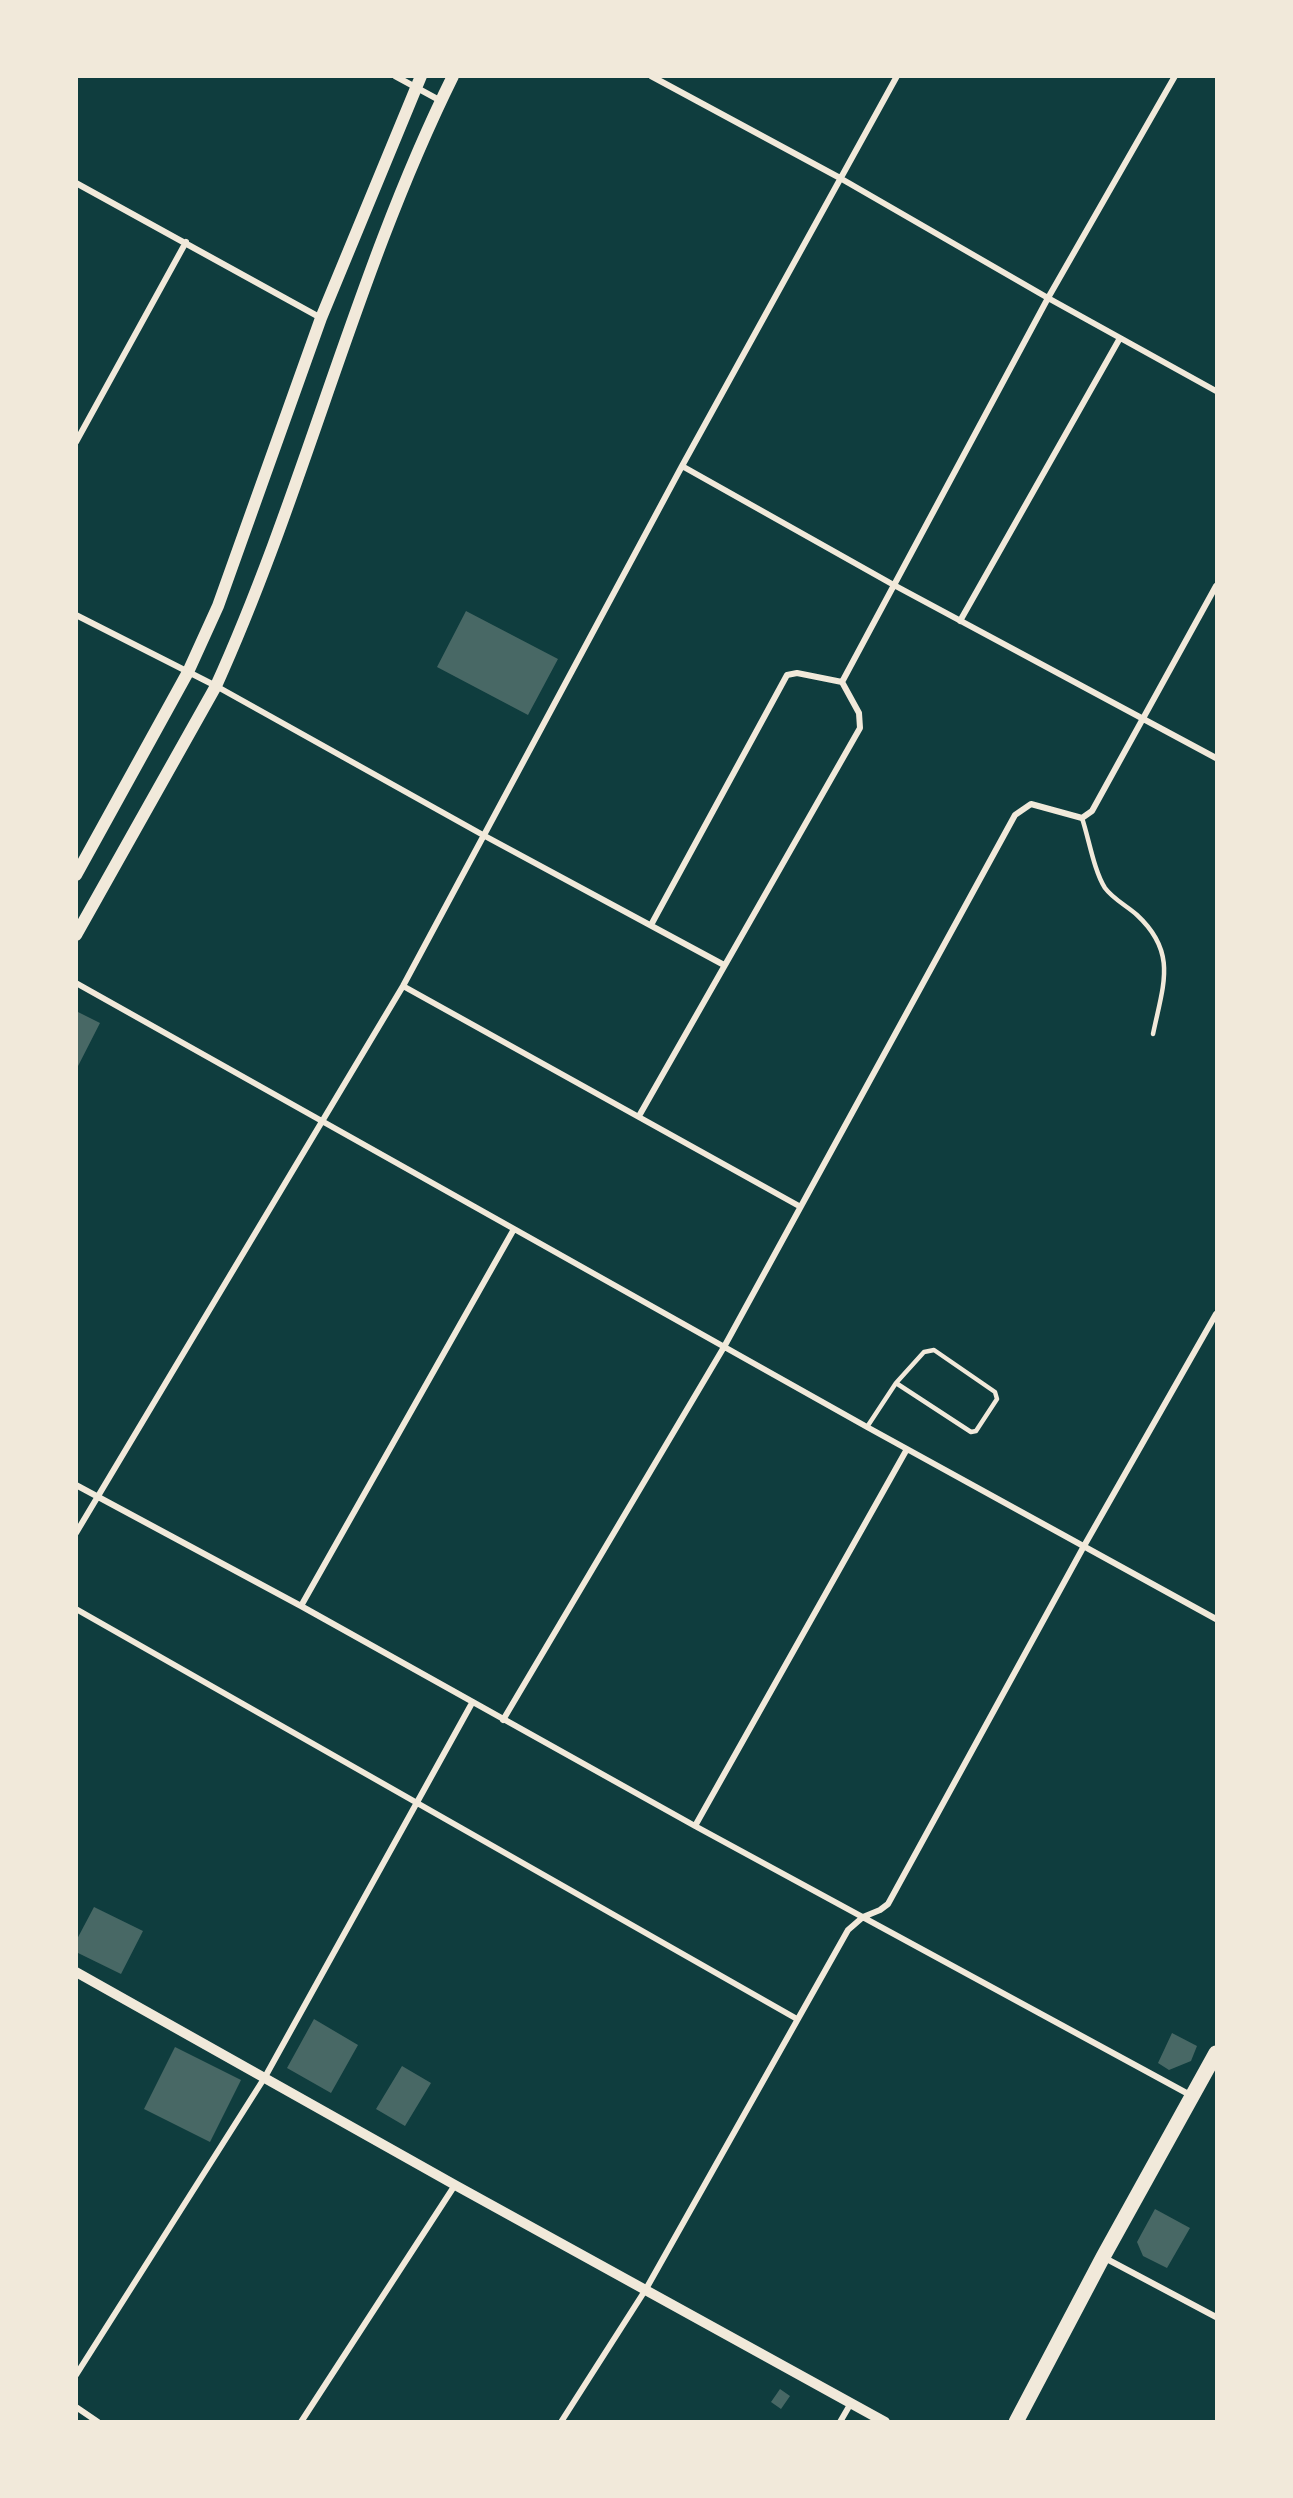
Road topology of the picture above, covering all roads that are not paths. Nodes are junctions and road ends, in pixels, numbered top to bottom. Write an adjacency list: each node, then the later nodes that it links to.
1 (395, 76): 6 (street)
2 (453, 76): 7 (main road)
3 (651, 76): 8 (street)
4 (897, 76): 8 (street)
5 (1175, 76): 11 (street)
6 (418, 82): 7 (street); 12 (main road)
7 (441, 101): 23 (main road)
8 (840, 178): 11 (street); 16 (street)
9 (76, 183): 10 (street)
10 (186, 242): 12 (street); 15 (street)
11 (1048, 298): 13 (street); 17 (street)
12 (321, 318): 21 (main road)
13 (1120, 338): 14 (street); 20 (street)
14 (1216, 391)
15 (76, 442)
16 (682, 466): 17 (street); 27 (street)
17 (892, 584): 20 (street); 22 (street)
18 (1216, 586): 24 (street)
19 (76, 615): 21 (street)
20 (960, 621): 24 (street)
21 (188, 672): 23 (street); 28 (main road)
22 (842, 682): 29 (street); 31 (street)
23 (216, 686): 27 (street); 30 (main road)
24 (1143, 718): 25 (street); 26 (street)
25 (1216, 758)
26 (1082, 818): 34 (lane); 37 (street)
27 (483, 835): 29 (street); 33 (street)
28 (76, 875)
29 (651, 925): 31 (street)
30 (76, 935)
31 (724, 965): 35 (street)
32 (76, 983): 36 (street)
33 (404, 986): 35 (street); 36 (street)
34 (1153, 1034)
35 (639, 1116): 37 (street)
36 (321, 1122): 38 (street); 45 (street)
37 (799, 1206): 40 (street)
38 (514, 1229): 40 (street); 48 (street)
39 (1216, 1314): 47 (street)
40 (724, 1347): 42 (street); 52 (street)
41 (896, 1383): 41 (lane); 42 (lane)
42 (867, 1427): 43 (street)
43 (907, 1449): 47 (street); 54 (street)
44 (76, 1485): 45 (street)
45 (98, 1497): 46 (street); 48 (street)
46 (76, 1533)
47 (1084, 1546): 50 (street); 55 (street)
48 (301, 1606): 51 (street)
49 (76, 1609): 53 (street)
50 (1216, 1619)
51 (472, 1703): 52 (street); 53 (street)
52 (503, 1720): 54 (street)
53 (417, 1802): 57 (street); 59 (street)
54 (695, 1826): 55 (street)
55 (863, 1917): 57 (street); 60 (street)
56 (76, 1972): 59 (street)
57 (797, 2019): 63 (street)
58 (1216, 2053): 60 (main road)
59 (265, 2077): 61 (street); 65 (street)
60 (1192, 2096): 62 (main road)
61 (455, 2185): 63 (street); 69 (street)
62 (1103, 2257): 64 (street); 73 (main road)
63 (646, 2289): 66 (street); 70 (street)
64 (1216, 2317)
65 (76, 2375)
66 (852, 2403): 71 (street); 72 (street)
67 (76, 2408): 68 (street)
68 (98, 2421)
69 (301, 2421)
70 (561, 2421)
71 (840, 2421)
72 (885, 2421)
73 (1016, 2421)

